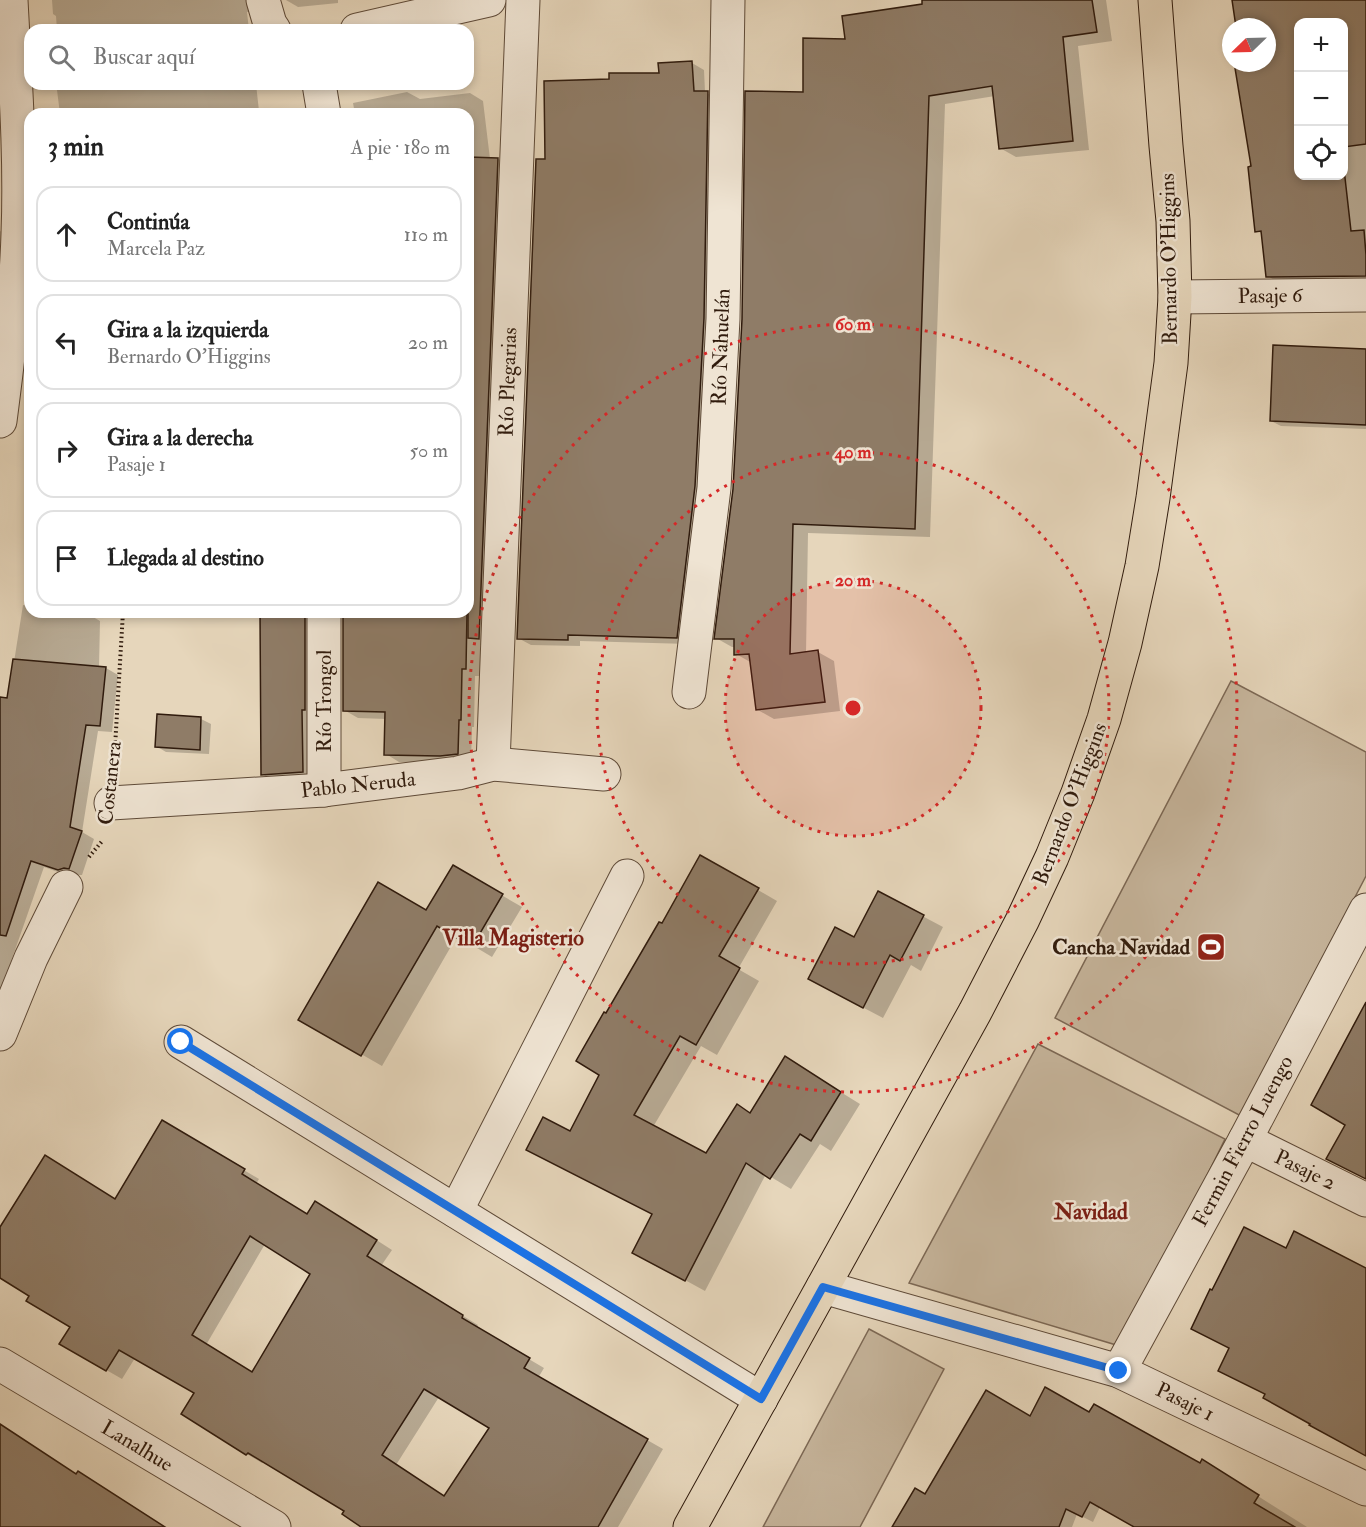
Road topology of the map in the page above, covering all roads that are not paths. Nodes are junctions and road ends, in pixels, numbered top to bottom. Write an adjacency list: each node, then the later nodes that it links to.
1 (11, 0): 13 (street)
2 (263, 0): 7 (street)
3 (489, 0): 8 (street)
4 (523, 0): 16 (street, Río Plegarias)
5 (728, 0): 15 (street, Río Nahuelán)
6 (1155, 0): 12 (main road, Bernardo O'Higgins)
7 (270, 24)
8 (383, 24)
9 (320, 90): 10 (street)
10 (323, 108)
11 (1366, 295): 12 (street, Pasaje 6)
12 (1174, 297): 29 (main road, Bernardo O'Higgins)
13 (0, 421)
14 (324, 618): 18 (street, Río Trongol)
15 (689, 692)
16 (493, 764): 17 (street, Pablo Neruda); 18 (street, Pablo Neruda)
17 (604, 774)
18 (324, 790): 19 (street, Pablo Neruda)
19 (111, 803)
20 (627, 876): 28 (street)
21 (66, 887): 24 (street)
22 (1366, 910): 23 (street, Fermin Fierro Luengo)
23 (1358, 943): 26 (street, Fermin Fierro Luengo)
24 (0, 1034)
25 (181, 1042): 28 (street)
26 (1245, 1140): 27 (street, Pasaje 2); 31 (street, Fermin Fierro Luengo)
27 (1366, 1200)
28 (456, 1211): 32 (street)
29 (823, 1287): 31 (street, Pasaje 1); 32 (main road, Bernardo O'Higgins)
30 (0, 1364): 34 (street, Lanalhue)
31 (1119, 1371): 33 (street, Pasaje 1)
32 (761, 1399): 35 (main road, Bernardo O'Higgins)
33 (1366, 1489)
34 (274, 1527)
35 (690, 1527)

